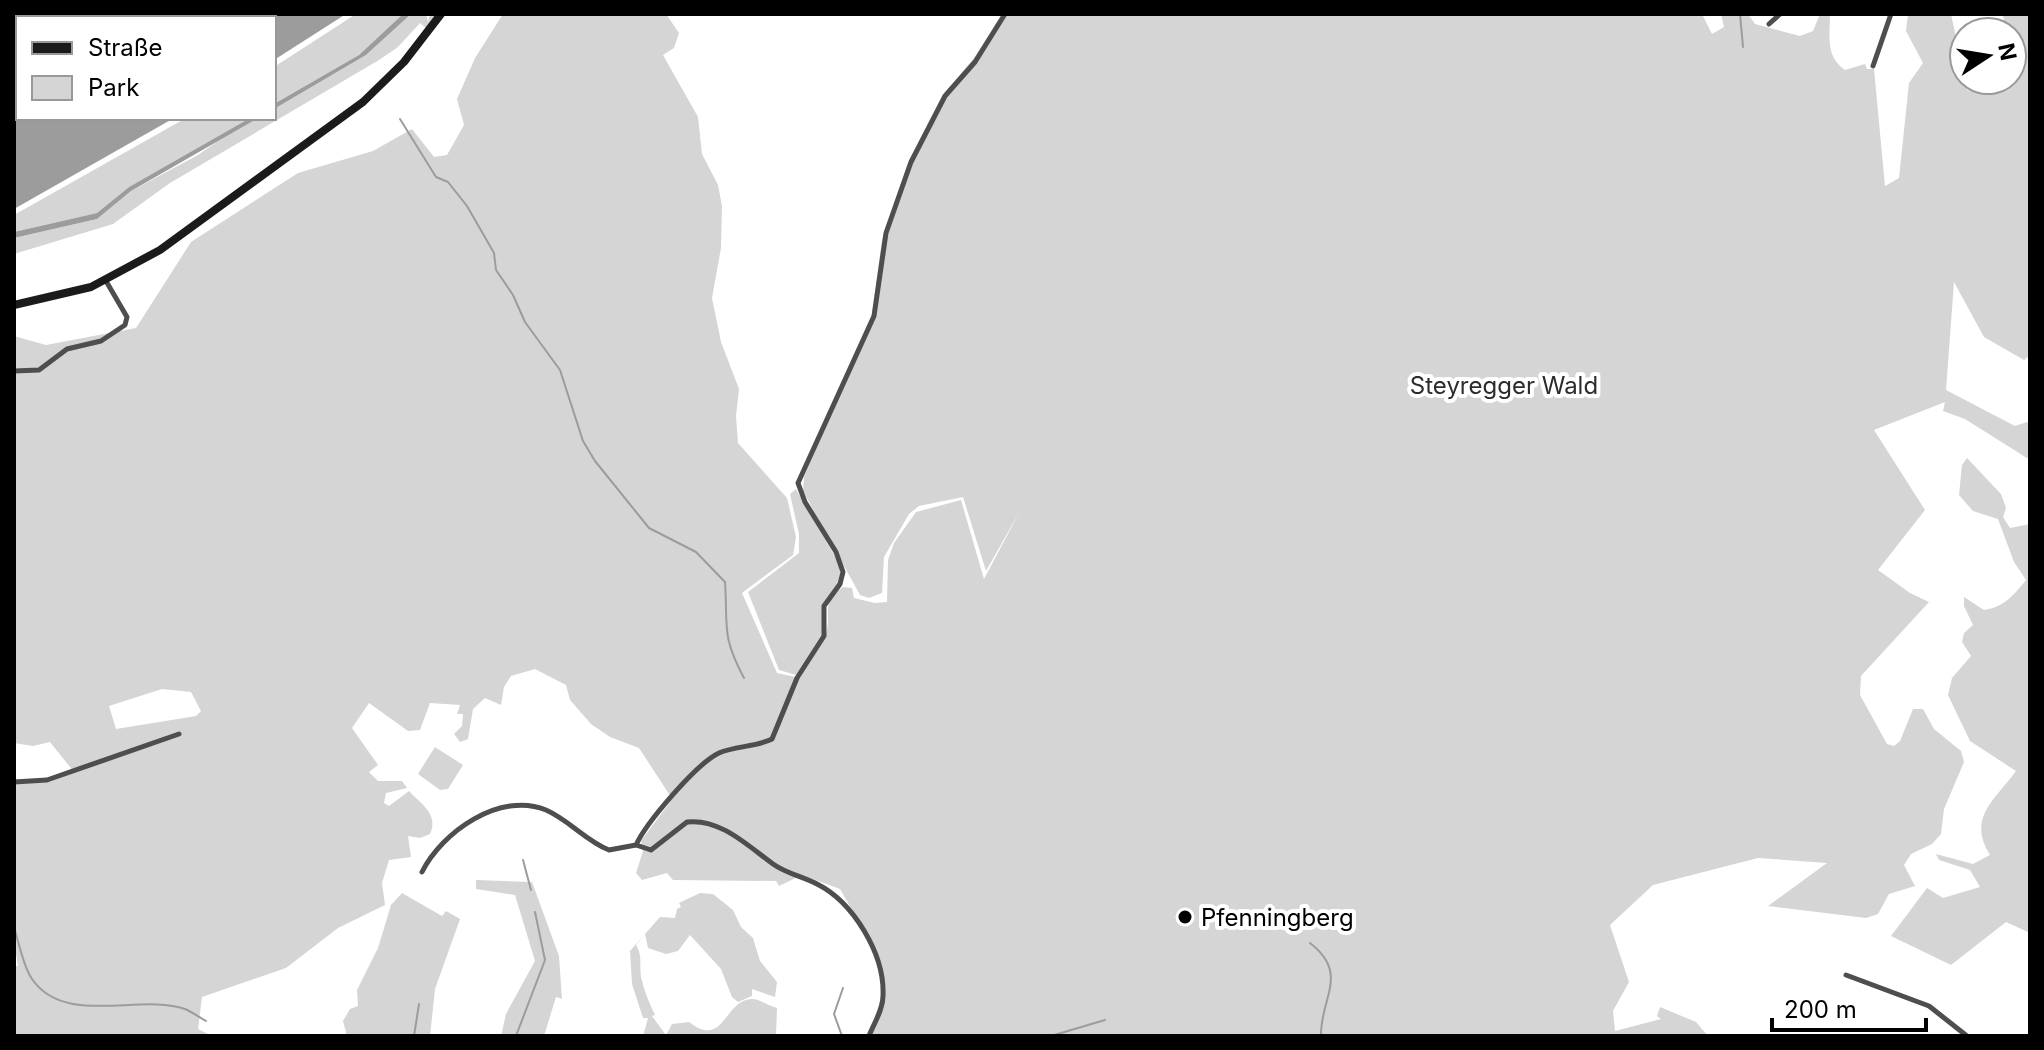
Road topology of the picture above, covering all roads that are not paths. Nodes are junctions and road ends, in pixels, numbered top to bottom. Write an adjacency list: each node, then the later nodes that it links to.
1 (441, 14): 7 (main road)
2 (1005, 14): 12 (street)
3 (1780, 14): 5 (street)
4 (1891, 14): 6 (street)
5 (1769, 24)
6 (1873, 66)
7 (106, 281): 8 (main road); 9 (street)
8 (14, 305)
9 (14, 371)
10 (179, 734): 11 (street)
11 (14, 782)
12 (636, 845): 13 (street); 15 (street)
13 (422, 872)
14 (1846, 975): 16 (street)
15 (869, 1036)
16 (1967, 1036)

